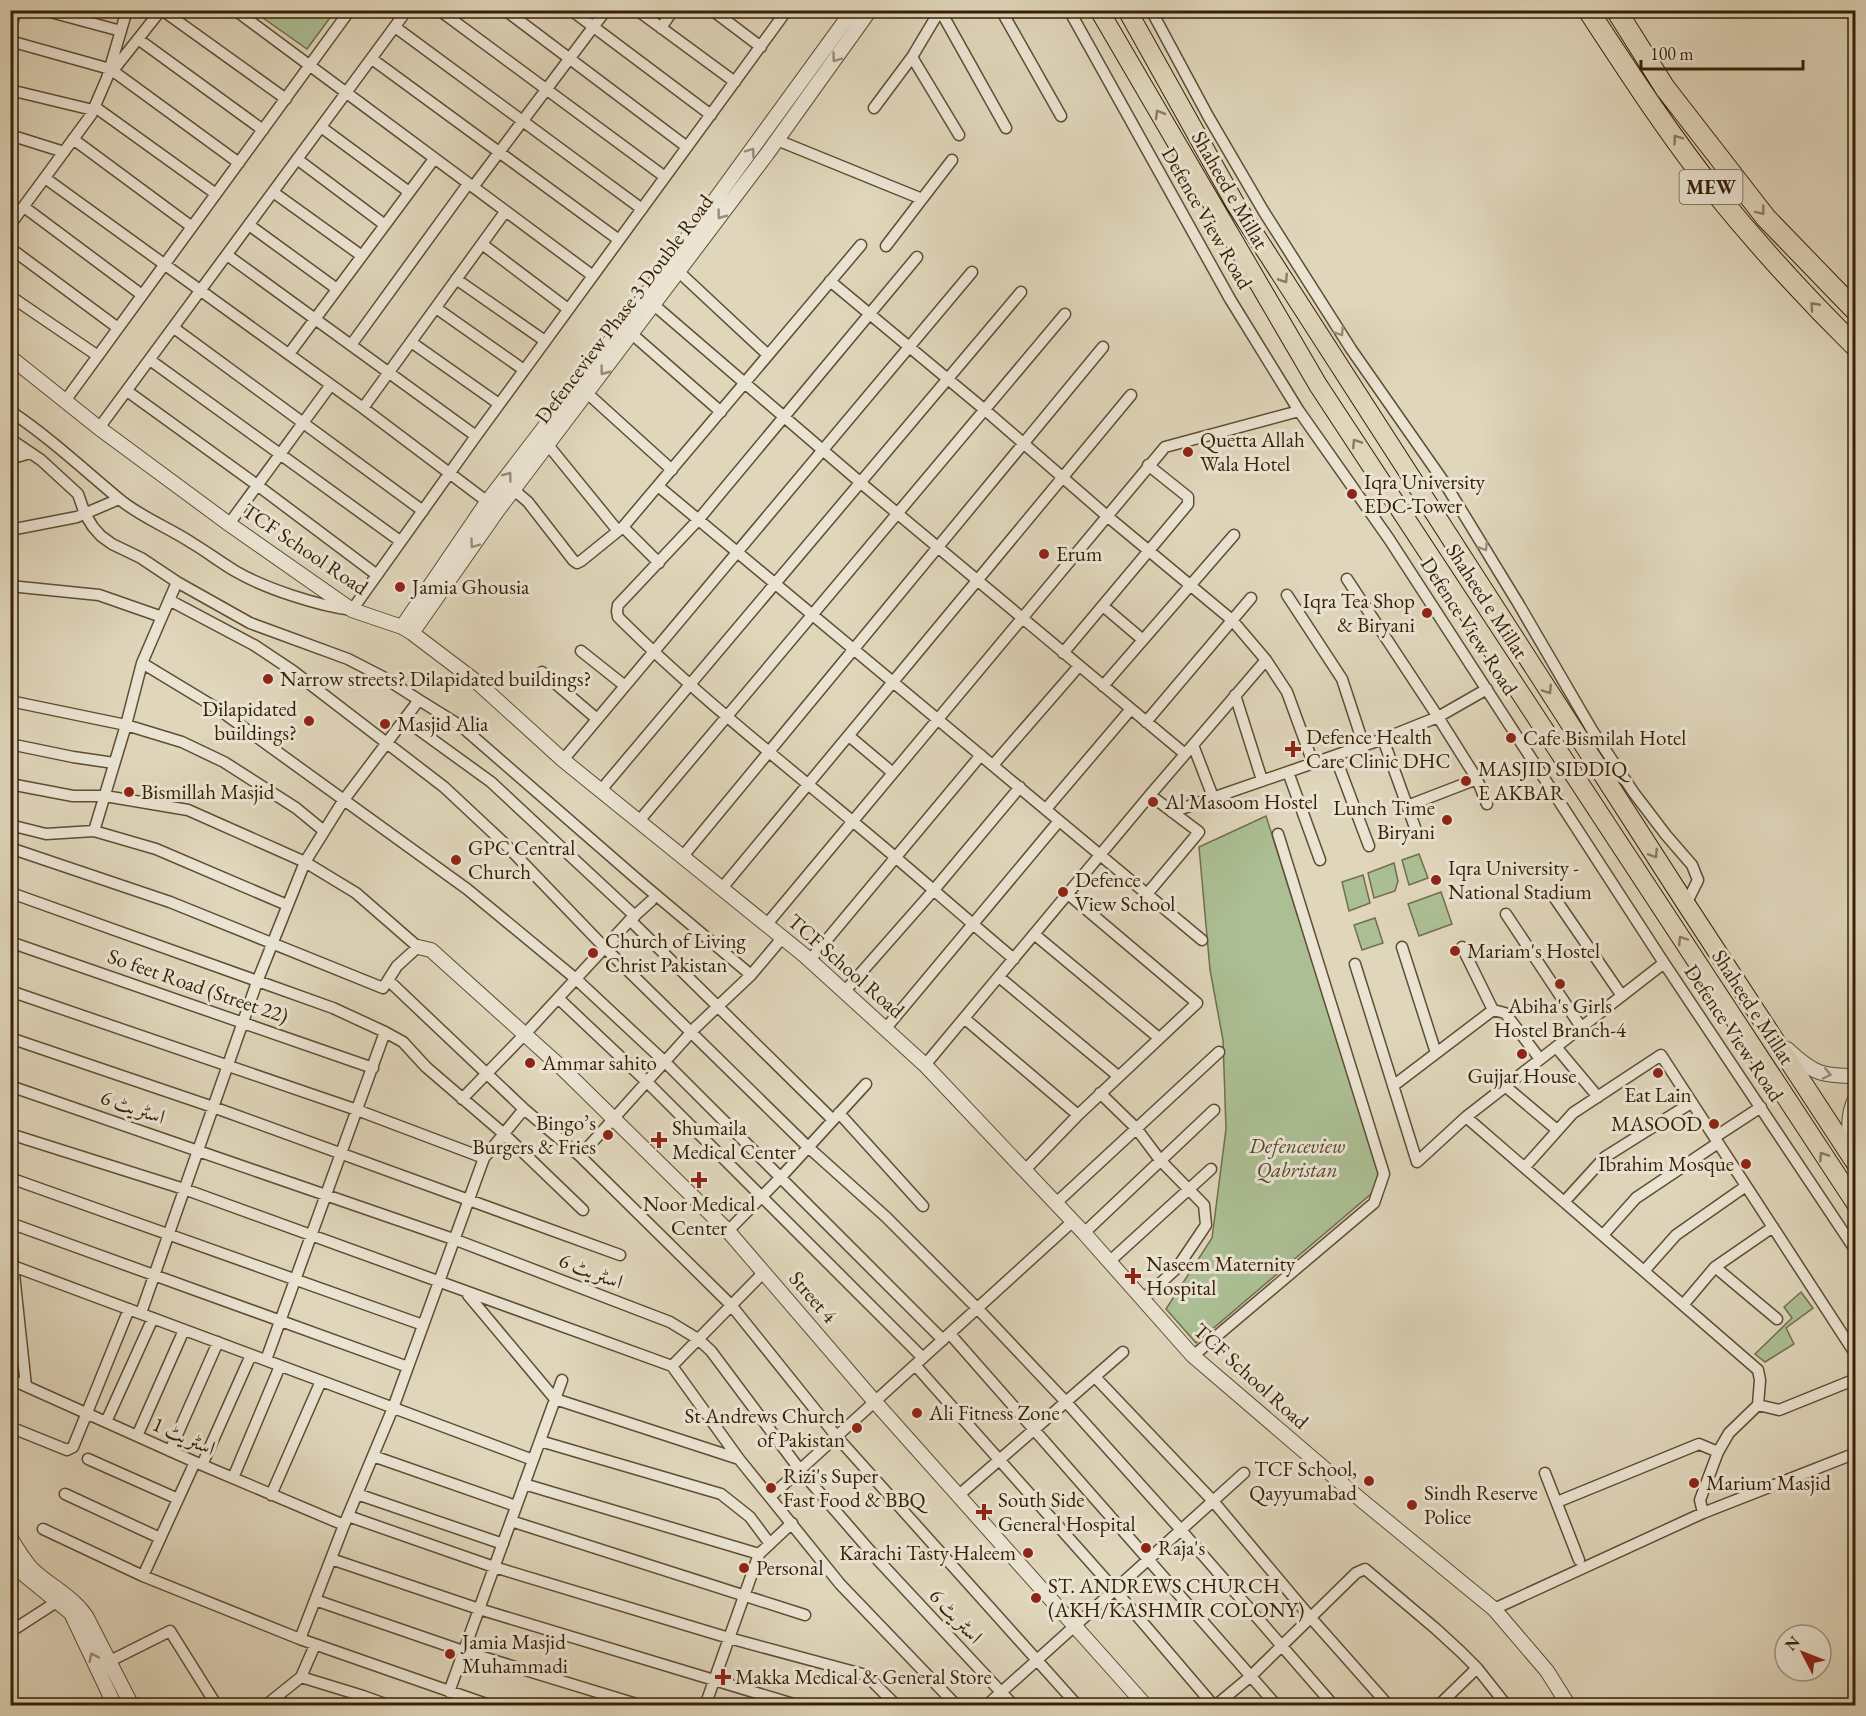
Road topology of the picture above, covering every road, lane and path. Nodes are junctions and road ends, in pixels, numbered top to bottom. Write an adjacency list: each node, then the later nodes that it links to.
1 (16, 10): 29 (street)
2 (43, 10): 30 (street)
3 (127, 10): 30 (street)
4 (162, 10): 31 (street); 43 (street)
5 (235, 10): 37 (street)
6 (350, 10): 37 (street)
7 (407, 10): 26 (street)
8 (439, 10): 40 (street)
9 (505, 10): 36 (street)
10 (571, 10): 27 (street)
11 (606, 10): 27 (street)
12 (637, 10): 28 (street)
13 (673, 10): 28 (street)
14 (712, 10): 33 (street)
15 (853, 10): 82 (street, one-way to 15)
16 (870, 10): 55 (street, Defenceview Phase 3 Double Road, one-way to 55)
17 (940, 10): 34 (street); 50 (street)
18 (1001, 10): 47 (street)
19 (1069, 10): 131 (street, Defence View Road)
20 (1099, 10): 357 (main road, Shaheed e Millat, one-way to 20)
21 (1127, 10): 262 (main road, Shaheed e Millat, one-way to 262)
22 (1151, 10): 262 (street, one-way to 262)
23 (1588, 10): 112 (highway, MEW, one-way to 23)
24 (1616, 10): 100 (highway, MEW, one-way to 100)
25 (782, 12): 33 (street)
26 (395, 27): 35 (street); 48 (street)
27 (594, 27): 36 (street); 46 (street)
28 (661, 28): 39 (street)
29 (10, 30)
30 (121, 31): 38 (street)
31 (138, 39): 38 (street); 51 (street)
32 (10, 41): 38 (street)
33 (761, 47): 39 (street)
34 (912, 57): 44 (street); 52 (street)
35 (372, 59): 42 (street); 58 (street)
36 (569, 59): 40 (street); 56 (street)
37 (310, 66): 42 (street); 43 (street)
38 (110, 72): 45 (street); 62 (street)
39 (735, 82): 46 (street)
40 (546, 89): 48 (street); 63 (street)
41 (10, 90): 45 (street)
42 (346, 93): 49 (street); 60 (street)
43 (286, 99): 51 (street)
44 (874, 108)
45 (94, 109): 54 (street); 68 (street)
46 (711, 115): 56 (street)
47 (1061, 117)
48 (523, 120): 58 (street); 71 (street)
49 (321, 127): 59 (street); 67 (street)
50 (1006, 128)
51 (263, 130): 62 (street)
52 (959, 135)
53 (12, 138): 57 (street)
54 (73, 139): 57 (street); 76 (street)
55 (777, 140): 69 (street); 82 (street, Defenceview Phase 3 Double Road, one-way to 82)
56 (687, 147): 63 (street)
57 (64, 152): 64 (street)
58 (499, 153): 65 (street); 77 (street)
59 (297, 159): 66 (street); 75 (street)
60 (434, 159): 65 (street); 67 (street)
61 (952, 160): 69 (street)
62 (239, 163): 68 (street)
63 (665, 177): 71 (street)
64 (45, 178): 70 (street); 86 (street)
65 (470, 185): 72 (street); 109 (street)
66 (273, 192): 74 (street); 84 (street)
67 (409, 192): 75 (street)
68 (216, 194): 76 (street)
69 (922, 199): 80 (street)
70 (24, 207): 73 (street); 95 (street)
71 (642, 209): 77 (street)
72 (506, 212): 78 (street); 89 (street)
73 (10, 225)
74 (249, 225): 83 (street); 92 (street)
75 (385, 225): 84 (street)
76 (192, 227): 86 (street)
77 (619, 240): 89 (street)
78 (482, 244): 90 (street); 99 (street)
79 (861, 245): 91 (street)
80 (886, 246)
81 (10, 248): 104 (street)
82 (683, 254): 87 (street, Defenceview Phase 3 Double Road); 137 (street)
83 (227, 255): 93 (street); 103 (street)
84 (362, 256): 92 (street)
85 (917, 257): 101 (street)
86 (164, 265): 93 (street); 95 (street)
87 (678, 272): 97 (street, Defenceview Phase 3 Double Road); 114 (street)
88 (972, 272): 110 (street)
89 (592, 276): 99 (street)
90 (456, 279): 98 (street); 107 (street)
91 (830, 281): 101 (street); 114 (street)
92 (337, 290): 103 (street)
93 (200, 291): 105 (street); 113 (street)
94 (1021, 292): 120 (street)
95 (142, 295): 104 (street)
96 (10, 296): 115 (street)
97 (654, 305): 106 (street, Defenceview Phase 3 Double Road); 121 (street)
98 (436, 308): 108 (street); 118 (street)
99 (568, 309): 107 (street)
100 (1856, 311)
101 (870, 314): 110 (street); 133 (street)
102 (1065, 314): 129 (street)
103 (315, 319): 109 (street); 113 (street)
104 (118, 328): 115 (street)
105 (174, 328): 117 (street); 134 (street)
106 (632, 334): 124 (street, Defenceview Phase 3 Double Road, one-way to 124); 132 (street)
107 (545, 341): 118 (street)
108 (411, 342): 119 (street); 127 (street)
109 (351, 345): 119 (street)
110 (909, 347): 120 (street); 140 (street)
111 (1103, 347): 139 (street)
112 (1856, 347)
113 (289, 354): 122 (street)
114 (768, 355): 121 (street)
115 (98, 356): 126 (street)
116 (10, 357): 126 (street, TCF School Road)
117 (150, 360): 123 (street); 142 (street)
118 (524, 370): 127 (street)
119 (389, 372): 128 (street); 136 (street)
120 (948, 379): 129 (street); 148 (street)
121 (744, 383): 132 (street); 133 (street)
122 (330, 386): 128 (street); 134 (street)
123 (127, 391): 135 (street); 149 (street)
124 (587, 393): 137 (street, Defenceview Phase 3 Double Road); 145 (street)
125 (1131, 395): 147 (street)
126 (65, 401): 135 (street, TCF School Road)
127 (499, 404): 136 (street)
128 (363, 408): 146 (street)
129 (985, 410): 139 (street); 156 (street)
130 (10, 411): 152 (street)
131 (1299, 411): 144 (street); 198 (street, Defence View Road)
132 (721, 412): 145 (street)
133 (783, 417): 140 (street); 158 (street)
134 (303, 422): 142 (street); 154 (street)
135 (99, 428): 159 (street, TCF School Road)
136 (476, 436): 146 (street)
137 (549, 436): 151 (street, Defenceview Phase 3 Double Road); 153 (street, one-way to 137); 160 (street)
138 (10, 439): 141 (street)
139 (1024, 444): 147 (street); 164 (street)
140 (822, 450): 148 (street); 165 (street)
141 (30, 453): 143 (street); 155 (street)
142 (278, 454): 149 (street); 163 (street)
143 (10, 459)
144 (1149, 465): 157 (street); 166 (street)
145 (672, 470): 150 (street)
146 (448, 474): 153 (street); 154 (street)
147 (1063, 478): 157 (street); 170 (street)
148 (861, 483): 156 (street); 172 (street)
149 (257, 485): 159 (street); 168 (street)
150 (658, 486): 158 (street); 160 (street)
151 (514, 490): 153 (street, Defenceview Phase 3 Double Road); 160 (street)
152 (119, 499): 155 (street); 179 (street)
153 (493, 506): 184 (street, Defenceview Phase 3 Double Road)
154 (423, 511): 163 (street)
155 (85, 514): 161 (street); 171 (street)
156 (897, 514): 164 (street); 180 (street)
157 (1107, 516): 166 (street); 182 (street)
158 (699, 519): 165 (street); 167 (street)
159 (229, 524): 179 (street, TCF School Road)
160 (621, 529): 167 (street)
161 (10, 530)
162 (1234, 535): 174 (street)
163 (400, 542): 168 (street)
164 (938, 548): 170 (street); 186 (street)
165 (738, 552): 172 (street); 188 (street)
166 (1149, 552): 174 (street); 178 (street)
167 (659, 563): 188 (street)
168 (377, 575): 179 (street)
169 (1347, 579): 204 (street)
170 (977, 581): 182 (street); 194 (street)
171 (177, 582): 177 (street); 200 (street)
172 (776, 584): 180 (street); 195 (street)
173 (10, 586): 181 (street)
174 (1190, 586): 183 (street); 185 (street)
175 (1287, 595): 215 (street)
176 (1251, 598): 183 (street)
177 (169, 600): 181 (street); 213 (street)
178 (1103, 606): 185 (street); 189 (street)
179 (352, 610): 184 (street, TCF School Road)
180 (813, 615): 186 (street); 203 (street)
181 (162, 617): 191 (street)
182 (1021, 617): 189 (street); 207 (street)
183 (1232, 620): 190 (street); 208 (street)
184 (407, 630): 220 (street, TCF School Road)
185 (1143, 640): 197 (street)
186 (854, 649): 194 (street); 216 (street)
187 (581, 651): 196 (street)
188 (653, 652): 195 (street); 196 (street)
189 (1063, 653): 192 (street)
190 (1266, 660): 199 (street); 222 (street)
191 (142, 663): 209 (street); 235 (street)
192 (1079, 666): 197 (street); 223 (street)
193 (542, 672): 206 (street)
194 (894, 682): 207 (street); 210 (street)
195 (692, 685): 203 (street); 231 (street)
196 (625, 686): 206 (street)
197 (1103, 686): 202 (street)
198 (1487, 689): 204 (street); 279 (street, Defence View Road)
199 (1235, 695): 214 (street); 227 (street)
200 (419, 699): 205 (street); 281 (street)
201 (10, 702): 209 (street)
202 (1131, 710): 208 (street); 238 (street)
203 (727, 716): 216 (street); 240 (street)
204 (1438, 717): 211 (street); 226 (street)
205 (404, 719): 213 (street); 265 (street)
206 (597, 719): 220 (street)
207 (937, 719): 218 (street); 224 (street)
208 (1146, 722): 217 (street)
209 (126, 725): 221 (street); 245 (street)
210 (849, 736): 224 (street); 229 (street)
211 (1383, 739): 215 (street); 237 (street)
212 (10, 744): 221 (street)
213 (386, 744): 235 (street); 276 (street)
214 (1193, 745): 217 (street); 234 (street)
215 (1364, 746): 219 (street)
216 (768, 753): 229 (street); 251 (street)
217 (1185, 754): 232 (street)
218 (981, 755): 223 (street); 252 (street)
219 (1335, 756): 222 (street); 248 (street)
220 (563, 760): 231 (street, TCF School Road)
221 (114, 763): 233 (street)
222 (1313, 763): 225 (street)
223 (993, 765): 230 (street)
224 (893, 772): 241 (street)
225 (1288, 772): 227 (street); 253 (street)
226 (1477, 779): 236 (street); 237 (street)
227 (1262, 780): 234 (street)
228 (10, 784): 233 (street)
229 (808, 785): 241 (street); 255 (street)
230 (1020, 787): 238 (street); 256 (street)
231 (601, 790): 240 (street, TCF School Road)
232 (1150, 795): 239 (street); 250 (street)
233 (105, 796): 244 (street); 254 (street)
234 (1213, 797): 239 (street)
235 (343, 801): 245 (street); 283 (street)
236 (1487, 804)
237 (1407, 806): 246 (street)
238 (1046, 809): 242 (street)
239 (1172, 812): 259 (street)
240 (639, 821): 251 (street, TCF School Road)
241 (852, 821): 252 (street); 266 (street)
242 (1059, 821): 250 (street); 267 (street)
243 (10, 825): 244 (street)
244 (94, 831): 263 (street)
245 (324, 831): 254 (street)
246 (1417, 833)
247 (1278, 834): 398 (street)
248 (1369, 846)
249 (10, 848): 272 (street)
250 (1100, 855): 258 (street); 259 (street)
251 (683, 856): 255 (street, TCF School Road)
252 (895, 858): 256 (street); 278 (street)
253 (1320, 860)
254 (304, 862): 263 (street); 273 (street)
255 (722, 888): 266 (street, TCF School Road)
256 (933, 891): 267 (street); 287 (street)
257 (10, 894): 285 (street)
258 (1068, 894): 268 (street); 301 (street)
259 (1147, 894): 270 (street)
260 (1554, 897): 288 (street)
261 (651, 901): 265 (street)
262 (1686, 904): 299 (main road, Shaheed e Millat)
263 (287, 905): 272 (street)
264 (1506, 914): 294 (street)
265 (632, 918): 276 (street); 290 (street)
266 (767, 924): 269 (street, TCF School Road)
267 (973, 925): 277 (street); 295 (street)
268 (1034, 934): 277 (street); 301 (street)
269 (783, 937): 278 (street, TCF School Road); 281 (street)
270 (1202, 940)
271 (10, 942): 293 (street, So feet Road (Street 22))
272 (272, 944): 284 (street); 285 (street)
273 (418, 947): 284 (street); 298 (street, Street 4)
274 (1402, 947): 304 (street)
275 (1462, 947): 291 (street)
276 (605, 948): 283 (street); 297 (street)
277 (1014, 959): 282 (street)
278 (810, 960): 287 (street, TCF School Road)
279 (1664, 963): 288 (street); 324 (street, Defence View Road)
280 (1355, 964): 316 (street)
281 (751, 975): 290 (street)
282 (999, 977): 292 (street); 311 (street)
283 (576, 979): 289 (street); 306 (street)
284 (388, 980): 310 (street)
285 (257, 982): 293 (street); 296 (street)
286 (10, 991): 307 (street)
287 (845, 991): 295 (street, TCF School Road)
288 (1622, 996): 294 (street)
289 (558, 998): 298 (street); 313 (street)
290 (719, 1007): 297 (street); 329 (street)
291 (1493, 1010): 304 (street); 305 (street)
292 (964, 1018): 308 (street); 328 (street)
293 (243, 1022): 307 (street); 309 (street, So feet Road (Street 22))
294 (1581, 1027): 302 (street)
295 (886, 1028): 308 (street, TCF School Road)
296 (385, 1032): 309 (street); 321 (street)
297 (692, 1032): 306 (street); 337 (street)
298 (525, 1034): 310 (street); 331 (street, Street 4)
299 (1770, 1034): 312 (street, one-way to 312); 343 (main road, Shaheed e Millat)
300 (10, 1038): 323 (street)
301 (1159, 1038): 311 (street)
302 (1556, 1047): 305 (street); 319 (street)
303 (1220, 1052): 332 (street)
304 (1436, 1053): 316 (street)
305 (1540, 1059): 317 (street)
306 (665, 1062): 313 (street); 347 (street)
307 (228, 1065): 323 (street); 326 (street)
308 (925, 1065): 346 (street, TCF School Road)
309 (373, 1068): 326 (street)
310 (487, 1073): 321 (street); 325 (street)
311 (1118, 1076): 318 (street)
312 (1856, 1076)
313 (647, 1082): 331 (street); 353 (street)
314 (866, 1084): 329 (street)
315 (10, 1086): 338 (street, اسٹریٹ 6)
316 (1393, 1086): 330 (street)
317 (1506, 1086): 330 (street); 333 (street)
318 (1100, 1094): 328 (street); 332 (street)
319 (1598, 1097): 322 (street); 333 (street)
320 (1856, 1097): 343 (street)
321 (462, 1099): 335 (street)
322 (1691, 1103): 336 (street); 355 (street)
323 (213, 1107): 338 (street); 339 (street)
324 (1761, 1107): 336 (street); 370 (street, Defence View Road)
325 (524, 1109): 335 (street); 340 (street)
326 (357, 1110): 339 (street); 341 (street)
327 (1214, 1110): 342 (street)
328 (1078, 1115): 346 (street)
329 (835, 1116): 337 (street); 358 (street)
330 (1466, 1117): 344 (street)
331 (614, 1119): 340 (street); 363 (street, Street 4)
332 (1136, 1128): 342 (street); 356 (street)
333 (1557, 1130): 344 (street)
334 (10, 1134): 350 (street)
335 (504, 1134): 341 (street); 359 (street)
336 (1717, 1140): 349 (street); 367 (street)
337 (808, 1147): 347 (street); 385 (street)
338 (198, 1150): 350 (street); 352 (street, اسٹریٹ 6)
339 (342, 1153): 352 (street); 354 (street)
340 (580, 1155): 382 (street)
341 (484, 1158): 354 (street)
342 (1160, 1160): 351 (street); 364 (street)
343 (1856, 1163)
344 (1525, 1167): 355 (street)
345 (1211, 1169): 351 (street)
346 (1024, 1171): 356 (street, TCF School Road)
347 (781, 1177): 353 (street); 392 (street)
348 (10, 1178): 365 (street)
349 (1746, 1186): 362 (street); 375 (street)
350 (184, 1190): 365 (street); 366 (street)
351 (1188, 1190): 373 (street); 381 (street)
352 (326, 1196): 366 (street); 369 (street, اسٹریٹ 6)
353 (761, 1197): 363 (street); 400 (street)
354 (470, 1200): 369 (street); 371 (street)
355 (1564, 1202): 367 (street)
356 (1056, 1203): 361 (street, TCF School Road)
357 (1856, 1204)
358 (923, 1206)
359 (583, 1210)
360 (10, 1222): 377 (street)
361 (1070, 1224): 364 (street, TCF School Road); 385 (street)
362 (1773, 1227): 374 (street); 397 (street)
363 (728, 1231): 376 (street, Street 4)
364 (1084, 1233): 373 (street, TCF School Road)
365 (168, 1234): 377 (street); 378 (street)
366 (312, 1235): 378 (street); 379 (street)
367 (1603, 1235): 375 (street)
368 (10, 1237): 372 (street)
369 (456, 1240): 379 (street); 393 (street, اسٹریٹ 6)
370 (1856, 1251)
371 (620, 1255)
372 (12, 1261): 384 (street); 409 (street)
373 (1110, 1261): 381 (street, TCF School Road)
374 (1715, 1267): 383 (street); 388 (street)
375 (1644, 1271): 383 (street)
376 (764, 1272): 382 (street); 411 (street, Street 4)
377 (154, 1275): 386 (street); 389 (street)
378 (295, 1280): 389 (street); 390 (street)
379 (439, 1283): 380 (street); 390 (street)
380 (467, 1293): 402 (street); 410 (street)
381 (1143, 1299): 398 (street, TCF School Road)
382 (731, 1305): 393 (street); 420 (street)
383 (1683, 1305): 413 (street)
384 (129, 1309): 386 (street); 415 (street)
385 (978, 1309): 392 (street); 412 (street)
386 (141, 1313): 387 (street)
387 (153, 1318): 391 (street); 416 (street)
388 (1777, 1318)
389 (280, 1321): 399 (street); 403 (street)
390 (423, 1325): 403 (street)
391 (184, 1330): 394 (street); 419 (street)
392 (946, 1337): 400 (street); 418 (street)
393 (698, 1339): 402 (street); 431 (street, اسٹریٹ 6)
394 (218, 1342): 396 (street); 422 (street)
395 (1123, 1352): 404 (street)
396 (251, 1355): 399 (street); 430 (street)
397 (1856, 1355)
398 (1193, 1356): 467 (street, TCF School Road)
399 (266, 1360): 401 (street)
400 (919, 1362): 411 (street); 429 (street)
401 (280, 1366): 408 (street); 434 (street)
402 (672, 1366): 427 (street)
403 (408, 1367): 414 (street)
404 (1095, 1377): 412 (street); 443 (street)
405 (10, 1379): 409 (street, اسٹریٹ 1)
406 (1856, 1379): 413 (street)
407 (562, 1380): 410 (street)
408 (321, 1381): 414 (street); 437 (street)
409 (27, 1386): 415 (street, اسٹریٹ 1)
410 (555, 1400): 421 (street); 427 (street)
411 (875, 1402): 420 (street); 439 (street, Street 4)
412 (1066, 1402): 418 (street); 450 (street)
413 (1758, 1405): 423 (street)
414 (393, 1408): 425 (street); 428 (street)
415 (87, 1413): 416 (street, اسٹریٹ 1); 417 (street)
416 (106, 1422): 419 (street, اسٹریٹ 1)
417 (10, 1427)
418 (1034, 1430): 429 (street); 457 (street)
419 (137, 1436): 422 (street, اسٹریٹ 1)
420 (837, 1437): 431 (street); 477 (street)
421 (540, 1441): 428 (street); 454 (street)
422 (170, 1451): 430 (street, اسٹریٹ 1)
423 (1718, 1452): 442 (street); 445 (street)
424 (1856, 1453): 445 (street)
425 (373, 1456): 438 (street); 444 (street)
426 (88, 1459): 441 (street)
427 (740, 1459): 440 (street)
428 (533, 1460): 435 (street)
429 (999, 1460): 439 (street); 462 (street)
430 (198, 1464): 434 (street, اسٹریٹ 1); 441 (street)
431 (800, 1470): 440 (street); 484 (street, اسٹریٹ 6)
432 (1244, 1473): 443 (street)
433 (1545, 1473): 458 (street)
434 (233, 1478): 437 (street, اسٹریٹ 1)
435 (524, 1484): 444 (street); 455 (street)
436 (65, 1494): 452 (street)
437 (271, 1494): 446 (street, اسٹریٹ 1)
438 (357, 1494): 446 (street); 453 (street)
439 (959, 1495): 470 (street, Street 4)
440 (771, 1497): 448 (street)
441 (178, 1499): 452 (street)
442 (1562, 1500)
443 (1213, 1501): 450 (street); 469 (street)
444 (516, 1506): 447 (street)
445 (1704, 1513): 467 (street)
446 (346, 1521): 456 (street); 460 (street, اسٹریٹ 1)
447 (511, 1521): 453 (street); 463 (street)
448 (792, 1523): 454 (street); 497 (street)
449 (43, 1529): 461 (street)
450 (1181, 1530): 457 (street); 475 (street)
451 (10, 1537): 465 (street)
452 (160, 1538): 461 (street)
453 (502, 1544): 460 (street)
454 (770, 1544): 455 (street)
455 (759, 1554): 463 (street)
456 (331, 1559): 464 (street); 466 (street)
457 (1148, 1560): 462 (street); 480 (street)
458 (1579, 1560)
459 (10, 1562): 465 (street)
460 (494, 1567): 466 (street); 472 (street, اسٹریٹ 1)
461 (143, 1576): 473 (street)
462 (1114, 1590): 470 (street); 502 (street)
463 (745, 1595): 468 (street); 472 (street)
464 (315, 1600): 473 (street); 476 (street)
465 (68, 1605): 471 (street); 478 (street); 487 (street, one-way to 465)
466 (479, 1609): 476 (street); 482 (street)
467 (1494, 1609): 507 (street, TCF School Road)
468 (805, 1615)
469 (1311, 1618): 475 (street); 479 (street); 505 (street)
470 (1074, 1626): 477 (street); 501 (street, Street 4)
471 (10, 1632)
472 (729, 1638): 482 (street); 496 (street, اسٹریٹ 1)
473 (300, 1640): 474 (street)
474 (315, 1645): 481 (street); 483 (street)
475 (1282, 1646): 480 (street); 504 (street)
476 (463, 1651): 483 (street); 493 (street)
477 (1037, 1659): 484 (street); 500 (street)
478 (110, 1661): 488 (street); 489 (street)
479 (1477, 1668): 486 (street); 506 (street)
480 (1251, 1676): 502 (street); 503 (street)
481 (301, 1677): 485 (street); 490 (street)
482 (714, 1680): 494 (street); 495 (street)
483 (449, 1692): 492 (street)
484 (1001, 1692): 498 (street); 499 (street, اسٹریٹ 6)
485 (365, 1701): 491 (street)
486 (1439, 1705)
487 (115, 1706)
488 (132, 1706)
489 (217, 1706)
490 (265, 1706)
491 (391, 1706)
492 (492, 1706)
493 (643, 1706)
494 (705, 1706)
495 (800, 1706)
496 (897, 1706)
497 (957, 1706)
498 (986, 1706)
499 (1014, 1706)
500 (1078, 1706)
501 (1146, 1706)
502 (1215, 1706)
503 (1277, 1706)
504 (1334, 1706)
505 (1389, 1706)
506 (1507, 1706)
507 (1569, 1706)

